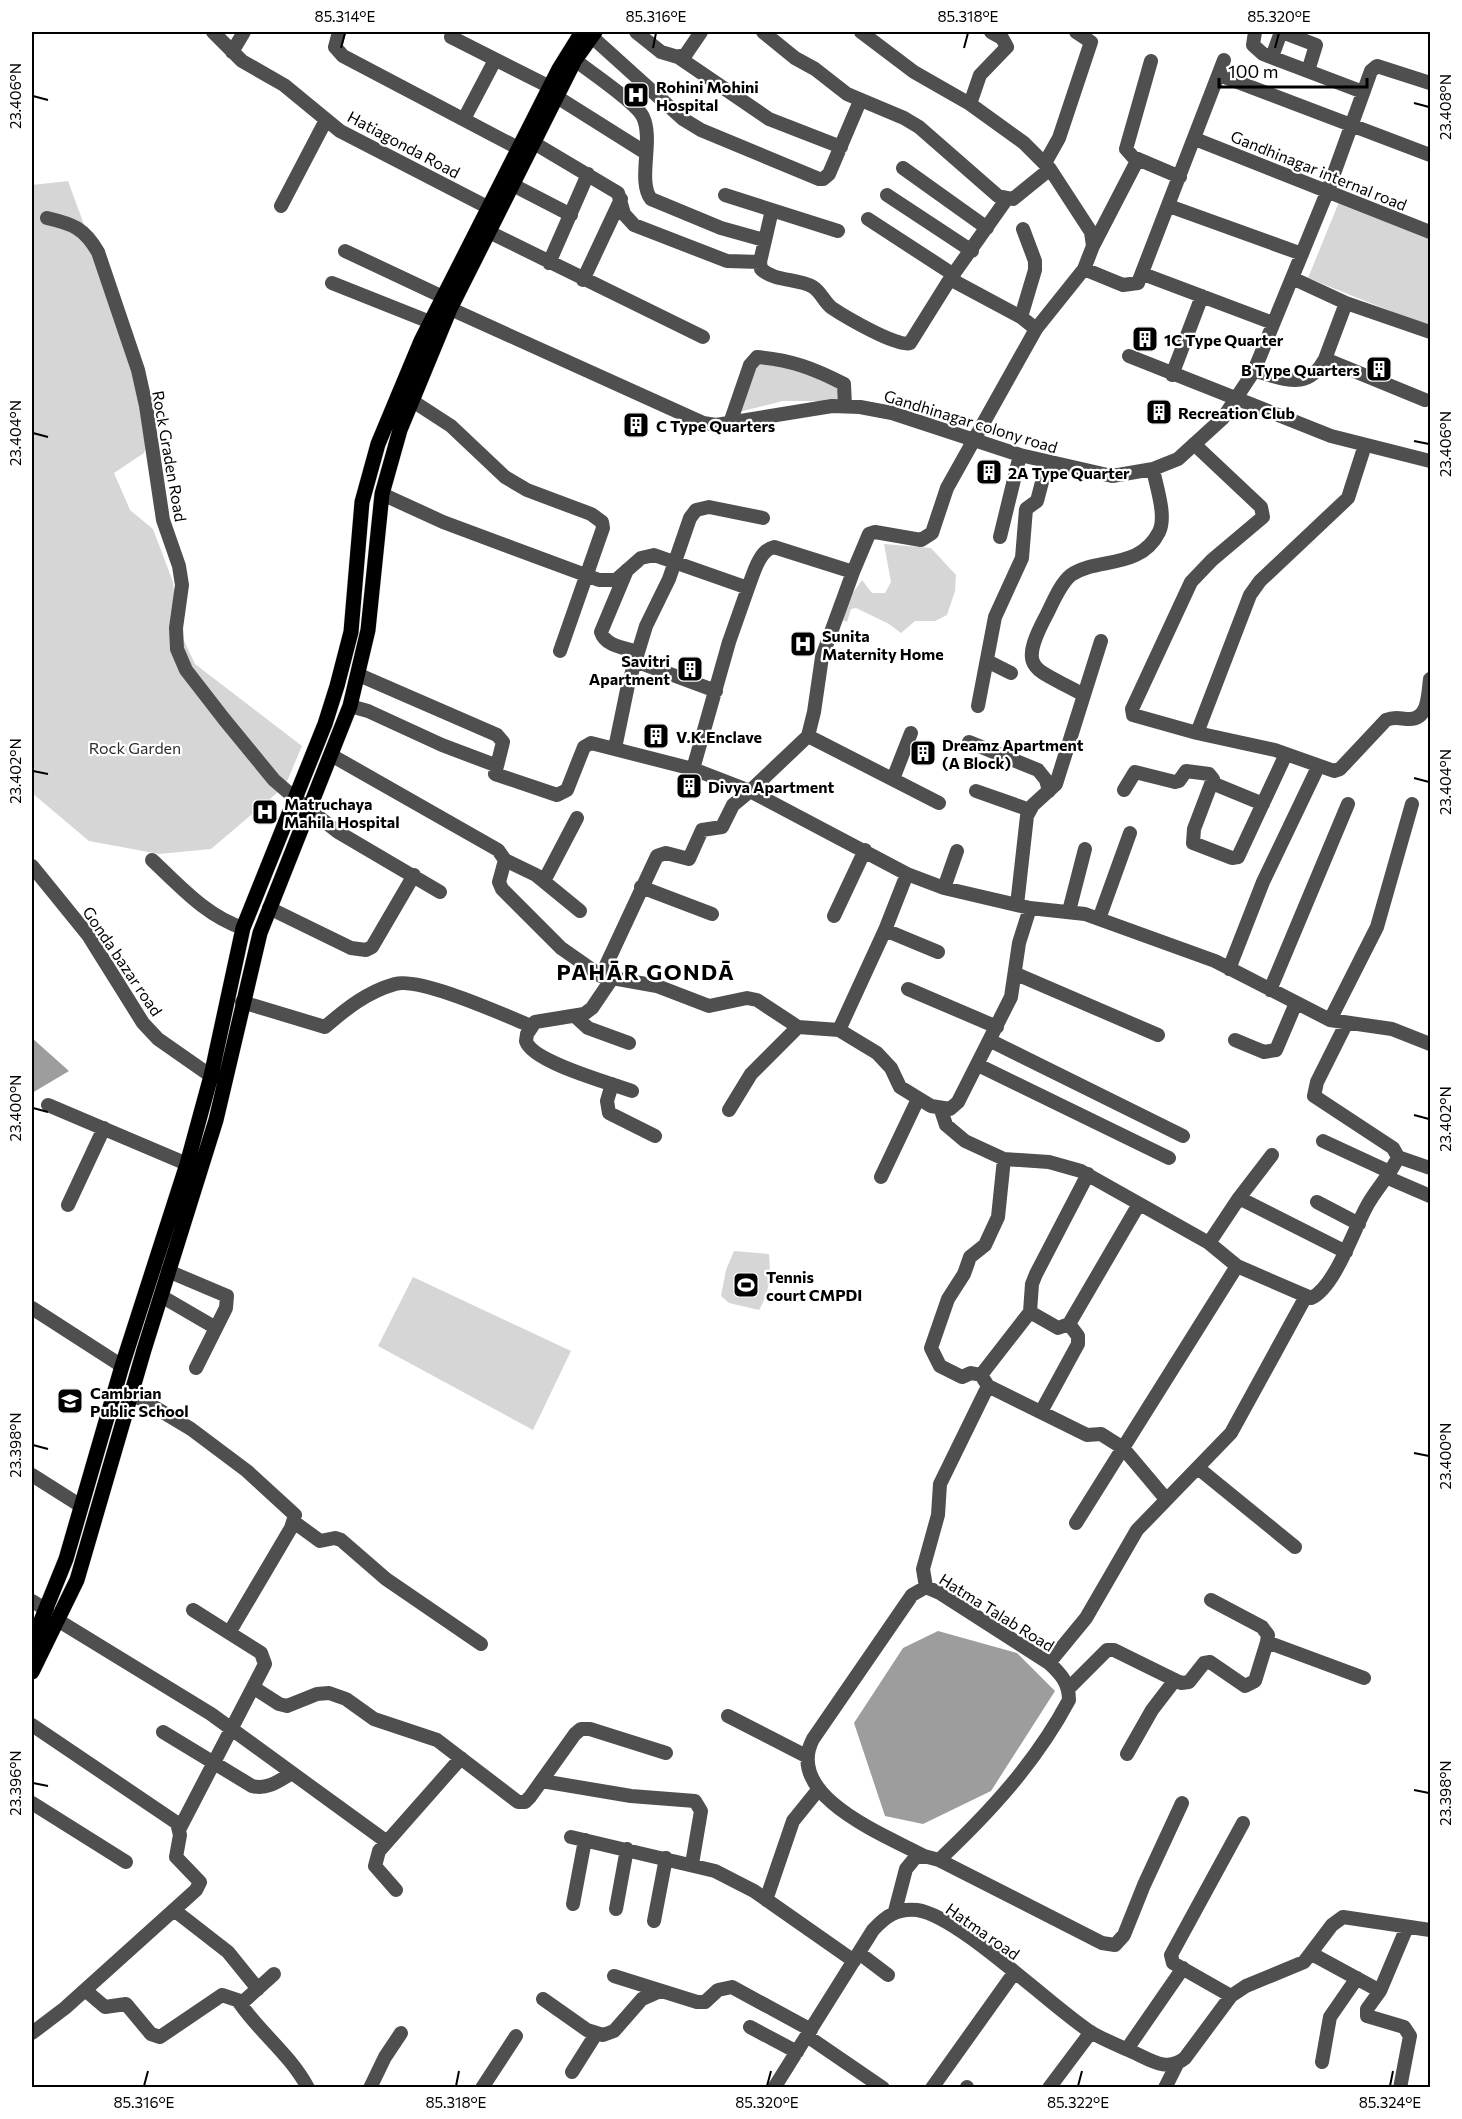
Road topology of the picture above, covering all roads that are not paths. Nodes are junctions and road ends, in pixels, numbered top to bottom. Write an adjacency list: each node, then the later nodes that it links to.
1 (213, 32): 15 (street, Hatiagonda Road)
2 (244, 32): 15 (street)
3 (339, 32): 29 (street)
4 (636, 32): 16 (street)
5 (701, 32): 16 (street)
6 (763, 32): 27 (street)
7 (861, 32): 28 (street)
8 (991, 32): 28 (street)
9 (1076, 32): 14 (street)
10 (1255, 32): 17 (street)
11 (1281, 32): 17 (street); 22 (street)
12 (589, 33): 19 (main road); 25 (main road); 34 (street)
13 (451, 37): 18 (street)
14 (1092, 37): 39 (street)
15 (232, 52): 30 (street, Hatiagonda Road)
16 (678, 57): 34 (street)
17 (1272, 57): 22 (street)
18 (495, 60): 25 (street); 29 (street)
19 (575, 60): 25 (main road); 36 (street)
20 (1224, 60): 23 (street)
21 (1151, 61): 38 (street)
22 (1308, 71): 26 (street)
23 (1219, 75): 31 (street); 32 (street)
24 (1431, 83): 26 (street, Gandhinagar colony road)
25 (554, 92): 33 (main road); 35 (main road); 36 (street)
26 (1363, 92): 31 (street, Gandhinagar colony road)
27 (860, 101): 34 (street); 48 (street)
28 (970, 104): 39 (street)
29 (464, 119): 35 (street)
30 (326, 120): 49 (street); 51 (street, Hatiagonda Road)
31 (1352, 124): 37 (street); 44 (street, Gandhinagar colony road)
32 (1195, 139): 42 (street); 44 (street, Gandhinagar internal road)
33 (534, 142): 41 (street); 43 (main road)
34 (842, 147)
35 (518, 148): 51 (main road)
36 (646, 153): 61 (street)
37 (1431, 155)
38 (1138, 159): 42 (street); 62 (street)
39 (1048, 166): 48 (street); 62 (street)
40 (903, 168): 56 (street)
41 (588, 174): 47 (street); 53 (street)
42 (1180, 177): 50 (street)
43 (513, 184): 51 (main road); 53 (street)
44 (1328, 190): 60 (street, Gandhinagar internal road); 65 (street, Gandhinagar colony road)
45 (725, 195): 52 (street)
46 (887, 195): 64 (street)
47 (621, 199): 66 (street); 72 (street)
48 (1006, 200): 56 (street)
49 (281, 206)
50 (1169, 206): 65 (street); 69 (street)
51 (494, 210): 59 (main road); 75 (main road)
52 (772, 210): 58 (street); 61 (street)
53 (571, 215): 67 (street)
54 (47, 218): 135 (street, Rock Graden Road)
55 (868, 219): 70 (street)
56 (987, 228): 64 (street)
57 (1023, 229): 77 (street)
58 (838, 231)
59 (489, 232): 67 (street); 75 (main road)
60 (1431, 232)
61 (764, 240): 66 (street)
62 (1092, 246): 68 (street)
63 (345, 251): 75 (street, Gandhinagar colony road)
64 (972, 251): 70 (street)
65 (1302, 254): 71 (street, Gandhinagar colony road)
66 (760, 262): 70 (street)
67 (549, 263): 72 (street)
68 (1084, 269): 69 (street); 80 (street)
69 (1143, 274): 74 (street)
70 (952, 277): 77 (street)
71 (1292, 278): 76 (street); 79 (street, Gandhinagar colony road)
72 (584, 280): 82 (street)
73 (332, 283): 78 (street)
74 (1202, 296): 79 (street); 86 (street)
75 (444, 303): 78 (main road); 88 (main road); 91 (street, Gandhinagar colony road)
76 (1346, 303): 81 (street); 84 (street)
77 (1021, 317): 80 (street)
78 (430, 322): 135 (main road)
79 (1273, 323): 85 (street, Gandhinagar colony road)
80 (1035, 329): 92 (street)
81 (1431, 333)
82 (703, 337)
83 (1129, 356): 86 (street)
84 (1325, 359): 85 (street); 89 (street)
85 (1254, 371): 87 (street, Gandhinagar colony road)
86 (1172, 375): 87 (street)
87 (1237, 398): 93 (street, Gandhinagar colony road); 94 (street)
88 (411, 400): 99 (main road); 105 (street)
89 (1425, 400)
90 (845, 406): 91 (street, Gandhinagar colony road); 91 (street); 92 (street, Gandhinagar colony road)
91 (730, 423)
92 (975, 441): 95 (street, Gandhinagar colony road); 104 (street)
93 (1194, 444): 98 (street, Gandhinagar colony road); 119 (street)
94 (1365, 445): 96 (street); 119 (street)
95 (1020, 455): 97 (street, Gandhinagar colony road); 101 (street)
96 (1431, 461)
97 (1047, 463): 98 (street, Gandhinagar colony road); 110 (street)
98 (1153, 469): 115 (street)
99 (382, 494): 105 (street); 112 (main road)
100 (763, 518): 102 (street)
101 (1000, 537)
102 (675, 562): 103 (street); 106 (street); 109 (street)
103 (627, 570): 105 (street); 109 (street)
104 (852, 572): 106 (street); 120 (street)
105 (584, 575): 108 (street)
106 (748, 588): 114 (street)
107 (1101, 641): 115 (street)
108 (560, 651)
109 (636, 656): 114 (street); 122 (street)
110 (987, 661): 111 (street); 117 (street)
111 (1011, 673)
112 (359, 675): 116 (main road); 125 (street)
113 (1431, 679): 126 (street)
114 (716, 691): 127 (street)
115 (1084, 695): 133 (street)
116 (350, 706): 124 (main road); 125 (street)
117 (978, 706)
118 (911, 733): 128 (street)
119 (1197, 734): 123 (street)
120 (808, 736): 128 (street); 131 (street)
121 (969, 742): 133 (street)
122 (615, 748): 125 (street); 127 (street)
123 (1286, 754): 126 (street); 136 (street)
124 (331, 755): 135 (main road); 146 (street)
125 (495, 765)
126 (1318, 767): 164 (street)
127 (693, 770): 131 (street)
128 (893, 779): 134 (street)
129 (1212, 783): 130 (street); 136 (street); 136 (street)
130 (1125, 790)
131 (750, 791): 143 (street); 151 (street)
132 (976, 791): 139 (street)
133 (1049, 791): 139 (street)
134 (939, 803)
135 (302, 804): 149 (street, Rock Graden Road); 155 (main road); 161 (main road)
136 (1263, 804)
137 (1348, 804): 168 (street)
138 (1412, 804): 172 (street)
139 (1030, 810): 154 (street)
140 (577, 818): 150 (street)
141 (1130, 833): 160 (street)
142 (1085, 849): 157 (street)
143 (866, 850): 148 (street); 159 (street)
144 (957, 851): 152 (street)
145 (152, 860): 161 (street)
146 (505, 860): 150 (street); 166 (street)
147 (32, 866): 184 (street, Gonda bazar road)
148 (907, 874): 152 (street); 162 (street)
149 (414, 875): 153 (street, Rock Graden Road); 155 (street)
150 (544, 881): 156 (street)
151 (640, 887): 158 (street); 166 (street)
152 (944, 888): 154 (street)
153 (440, 892)
154 (1023, 907): 157 (street); 165 (street)
155 (269, 908): 169 (main road)
156 (580, 911)
157 (1069, 911): 160 (street)
158 (712, 914)
159 (834, 916)
160 (1099, 920): 164 (street)
161 (243, 928): 184 (main road)
162 (885, 930): 163 (street); 177 (street)
163 (938, 952)
164 (1229, 969): 168 (street)
165 (1016, 974): 176 (street); 178 (street)
166 (608, 977): 171 (street); 175 (street)
167 (908, 989): 176 (street)
168 (1270, 990): 170 (street)
169 (242, 1002): 174 (street); 185 (main road)
170 (1296, 1003): 172 (street); 179 (street)
171 (576, 1017): 174 (street); 181 (street)
172 (1330, 1020): 173 (street)
173 (1346, 1024): 182 (street); 197 (street)
174 (531, 1026): 186 (street)
175 (798, 1027): 177 (street); 190 (street)
176 (997, 1027): 180 (street)
177 (839, 1030): 188 (street)
178 (1158, 1035)
179 (1235, 1040)
180 (991, 1041): 183 (street); 194 (street)
181 (629, 1043)
182 (1431, 1044)
183 (978, 1065): 191 (street); 198 (street)
184 (211, 1076): 185 (street); 200 (main road)
185 (227, 1077): 214 (main road)
186 (612, 1084): 187 (street); 193 (street)
187 (632, 1091)
188 (918, 1099): 191 (street); 204 (street)
189 (48, 1105): 192 (street)
190 (729, 1110)
191 (941, 1110): 199 (street)
192 (104, 1128): 200 (street); 209 (street)
193 (655, 1136)
194 (1183, 1136)
195 (1323, 1141): 203 (street)
196 (1272, 1155): 206 (street)
197 (1398, 1157): 201 (street); 203 (street)
198 (1169, 1158)
199 (1004, 1159): 202 (street); 223 (street)
200 (187, 1164): 221 (main road)
201 (1431, 1168)
202 (1088, 1174): 208 (street); 218 (street)
203 (1388, 1174): 205 (street); 210 (street)
204 (881, 1177)
205 (1431, 1196)
206 (1239, 1198): 211 (street); 212 (street)
207 (1317, 1202): 210 (street)
208 (1139, 1204): 211 (street); 219 (street)
209 (68, 1206)
210 (1359, 1224): 212 (street)
211 (1209, 1243): 213 (street)
212 (1346, 1252): 216 (street)
213 (1237, 1266): 216 (street); 226 (street)
214 (168, 1272): 215 (main road); 220 (street)
215 (161, 1296): 220 (street); 224 (main road)
216 (1305, 1298): 227 (street)
217 (32, 1308): 221 (street)
218 (1030, 1312): 219 (street); 223 (street)
219 (1069, 1324): 225 (street)
220 (216, 1328): 222 (street)
221 (122, 1366): 230 (main road)
222 (196, 1368)
223 (985, 1381): 225 (street); 234 (street)
224 (131, 1393): 231 (street); 239 (main road)
225 (1042, 1410): 226 (street)
226 (1123, 1448): 229 (street); 232 (street)
227 (1198, 1468): 229 (street); 233 (street)
228 (32, 1475): 230 (street)
229 (1166, 1499): 244 (street)
230 (81, 1506): 237 (main road)
231 (294, 1522): 240 (street); 243 (street)
232 (1076, 1523)
233 (1295, 1547)
234 (926, 1587): 244 (street, Hatma Talab Road); 256 (street, Hatma Talab Road)
235 (1211, 1600): 242 (street)
236 (32, 1601): 237 (street)
237 (47, 1610): 241 (main road)
238 (193, 1610): 240 (street)
239 (58, 1621): 245 (main road); 252 (street)
240 (229, 1633): 248 (street)
241 (32, 1639)
242 (1267, 1642): 246 (street); 247 (street)
243 (481, 1644)
244 (1049, 1663): 249 (street, Hatma Talab Road)
245 (32, 1672)
246 (1364, 1678)
247 (1174, 1680): 249 (street); 255 (street)
248 (254, 1688): 252 (street); 257 (street)
249 (1069, 1688): 272 (street)
250 (728, 1716): 256 (street)
251 (32, 1725): 265 (street)
252 (232, 1730): 258 (street); 259 (street)
253 (163, 1732): 258 (street)
254 (666, 1753): 260 (street)
255 (1127, 1754)
256 (806, 1756): 261 (street)
257 (461, 1758): 260 (street); 268 (street)
258 (215, 1763): 259 (street); 265 (street)
259 (292, 1773): 268 (street)
260 (542, 1781): 274 (street)
261 (818, 1790): 270 (street); 276 (street)
262 (32, 1803): 273 (street)
263 (1182, 1803): 272 (street)
264 (1243, 1823): 286 (street)
265 (180, 1828): 279 (street)
266 (571, 1837): 267 (street)
267 (585, 1840): 269 (street); 277 (street)
268 (387, 1842): 275 (street)
269 (627, 1850): 271 (street); 278 (street)
270 (924, 1856): 272 (street); 280 (street)
271 (666, 1858): 274 (street); 281 (street)
272 (939, 1860)
273 (126, 1862)
274 (692, 1864): 276 (street)
275 (396, 1890)
276 (766, 1900): 285 (street)
277 (573, 1904)
278 (616, 1909)
279 (174, 1910): 292 (street); 293 (street)
280 (895, 1911): 285 (street); 287 (street, Hatma road)
281 (654, 1921)
282 (1407, 1927): 283 (street); 284 (street); 295 (street)
283 (1431, 1930)
284 (1312, 1954): 291 (street); 296 (street)
285 (856, 1957): 289 (street); 303 (street)
286 (1183, 1968): 296 (street); 306 (street)
287 (1014, 1973): 300 (street, Hatma road); 317 (street)
288 (274, 1974): 292 (street)
289 (888, 1975)
290 (614, 1976): 294 (street)
291 (1357, 1978): 295 (street); 308 (street)
292 (258, 1989): 298 (street)
293 (85, 1990): 298 (street); 301 (street)
294 (660, 1991): 303 (street); 304 (street)
295 (1380, 1991): 319 (street)
296 (1231, 1996): 309 (street)
297 (543, 1999): 304 (street)
298 (239, 2002): 312 (street)
299 (750, 2027): 307 (street)
300 (1091, 2032): 306 (street, Hatma road); 311 (street)
301 (32, 2033)
302 (401, 2033): 313 (street)
303 (809, 2033): 307 (street); 316 (street)
304 (596, 2034): 310 (street)
305 (516, 2036): 314 (street)
306 (1127, 2049): 309 (street, Hatma road)
307 (797, 2052): 315 (street)
308 (1322, 2062)
309 (1173, 2065): 318 (street)
310 (572, 2072)
311 (1053, 2086)
312 (308, 2088)
313 (370, 2088)
314 (482, 2088)
315 (774, 2088)
316 (883, 2088)
317 (932, 2088)
318 (1165, 2088)
319 (1400, 2088)

